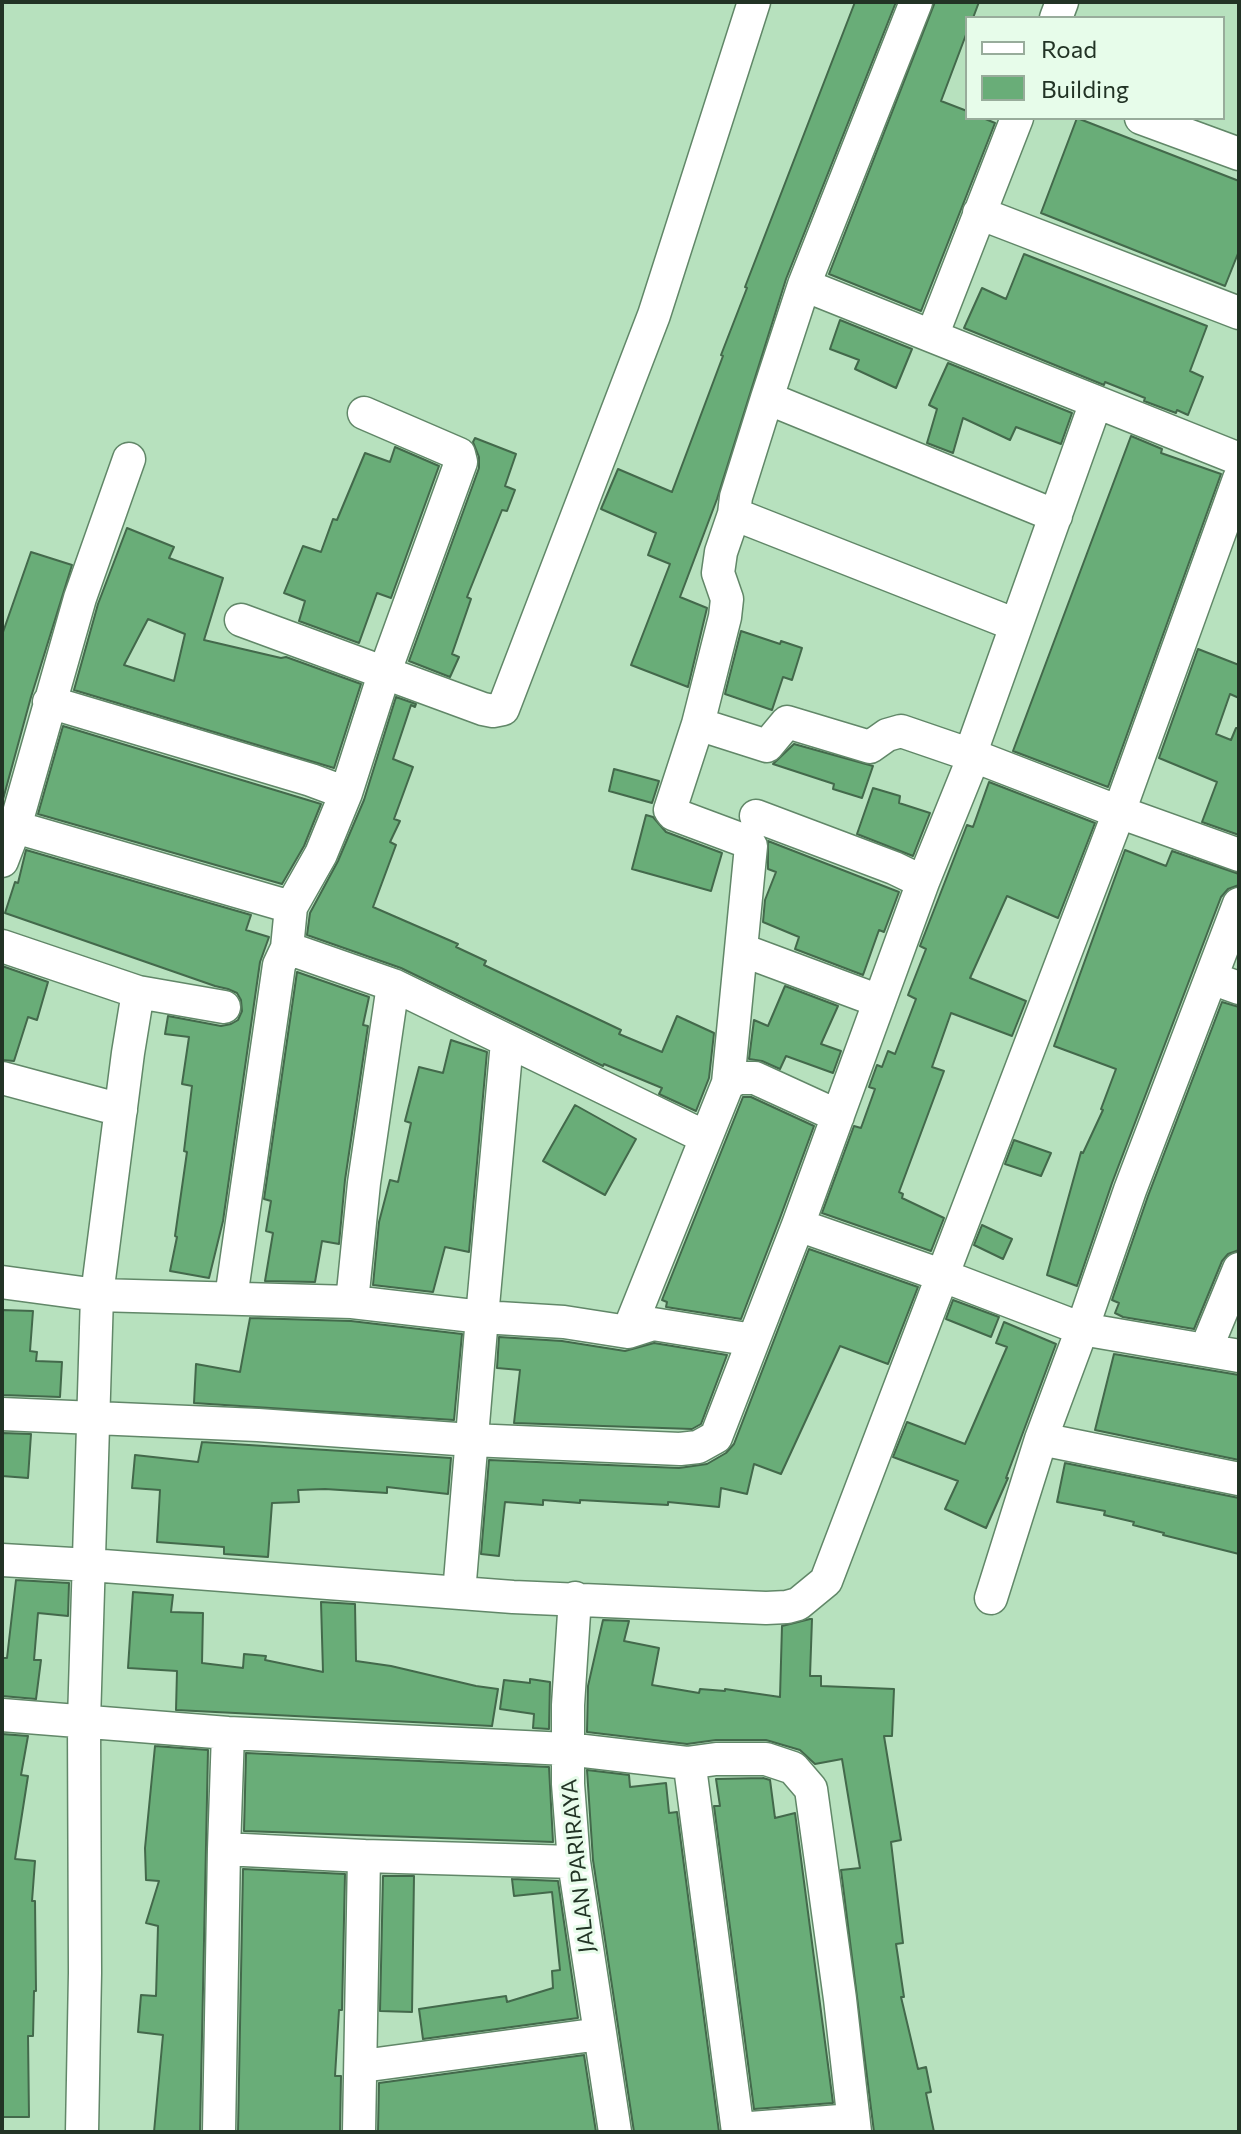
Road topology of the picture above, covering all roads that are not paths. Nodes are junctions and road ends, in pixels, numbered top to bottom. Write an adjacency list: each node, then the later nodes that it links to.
1 (754, 2): 20 (street)
2 (916, 2): 7 (street)
3 (1016, 120): 6 (street)
4 (1146, 120): 5 (street)
5 (1239, 154)
6 (979, 213): 8 (street); 9 (street)
7 (804, 285): 9 (street); 10 (street)
8 (1239, 313)
9 (932, 336): 11 (street)
10 (767, 398): 16 (street); 17 (street)
11 (1096, 402): 14 (street); 17 (street)
12 (364, 413): 20 (street)
13 (129, 459): 21 (street)
14 (1239, 459)
15 (1239, 479): 25 (street)
16 (734, 514): 19 (street); 22 (street)
17 (1056, 516): 19 (street)
18 (241, 620): 20 (street)
19 (1016, 625): 23 (street)
20 (384, 674): 24 (street)
21 (49, 702): 24 (street); 27 (street)
22 (698, 724): 23 (street); 26 (street)
23 (974, 756): 25 (street); 30 (street)
24 (346, 793): 32 (street)
25 (1119, 812): 28 (street); 49 (street)
26 (753, 817): 30 (street); 35 (street)
27 (15, 827): 29 (street); 32 (street)
28 (1239, 855)
29 (2, 861)
30 (923, 882): 39 (street)
31 (1239, 904): 36 (street)
32 (291, 907): 34 (street)
33 (2, 946): 38 (street)
34 (287, 948): 37 (street); 52 (street)
35 (742, 950): 39 (street); 43 (street)
36 (1225, 983): 55 (street)
37 (393, 985): 41 (street); 53 (street)
38 (138, 992): 40 (street); 44 (street)
39 (879, 1001): 45 (street)
40 (224, 1007)
41 (507, 1042): 46 (street); 54 (street)
42 (2, 1078): 44 (street)
43 (728, 1083): 45 (street); 46 (street)
44 (121, 1110): 51 (street)
45 (838, 1116): 47 (street)
46 (705, 1137): 56 (street)
47 (798, 1225): 49 (street); 57 (street)
48 (1239, 1269): 58 (street)
49 (941, 1275): 55 (street); 68 (street)
50 (2, 1282): 51 (street)
51 (97, 1295): 52 (street); 61 (street)
52 (231, 1298): 53 (street)
53 (352, 1302): 54 (street)
54 (482, 1317): 56 (street); 63 (street)
55 (1082, 1329): 58 (street); 62 (street)
56 (628, 1332): 57 (street)
57 (753, 1340): 63 (street)
58 (1206, 1349): 59 (street)
59 (1239, 1356)
60 (2, 1414): 61 (street)
61 (94, 1418): 63 (street); 66 (street)
62 (1041, 1439): 64 (street); 69 (street)
63 (471, 1440): 67 (street)
64 (1239, 1479)
65 (2, 1560): 66 (street)
66 (90, 1565): 67 (street); 71 (street)
67 (459, 1593): 68 (street)
68 (575, 1598): 73 (street, JALAN PARIRAYA)
69 (991, 1598)
70 (2, 1715): 71 (street)
71 (84, 1721): 72 (street); 82 (street)
72 (228, 1733): 73 (street); 75 (street)
73 (567, 1749): 74 (street); 77 (street, JALAN PARIRAYA)
74 (687, 1763): 80 (street); 81 (street)
75 (224, 1849): 76 (street); 83 (street)
76 (364, 1856): 77 (street); 79 (street)
77 (574, 1862): 78 (street, JALAN PARIRAYA)
78 (600, 2034): 79 (street); 85 (street, JALAN PARIRAYA)
79 (362, 2066): 84 (street)
80 (854, 2126): 81 (street)
81 (738, 2130)
82 (82, 2132)
83 (219, 2132)
84 (359, 2132)
85 (615, 2132)

